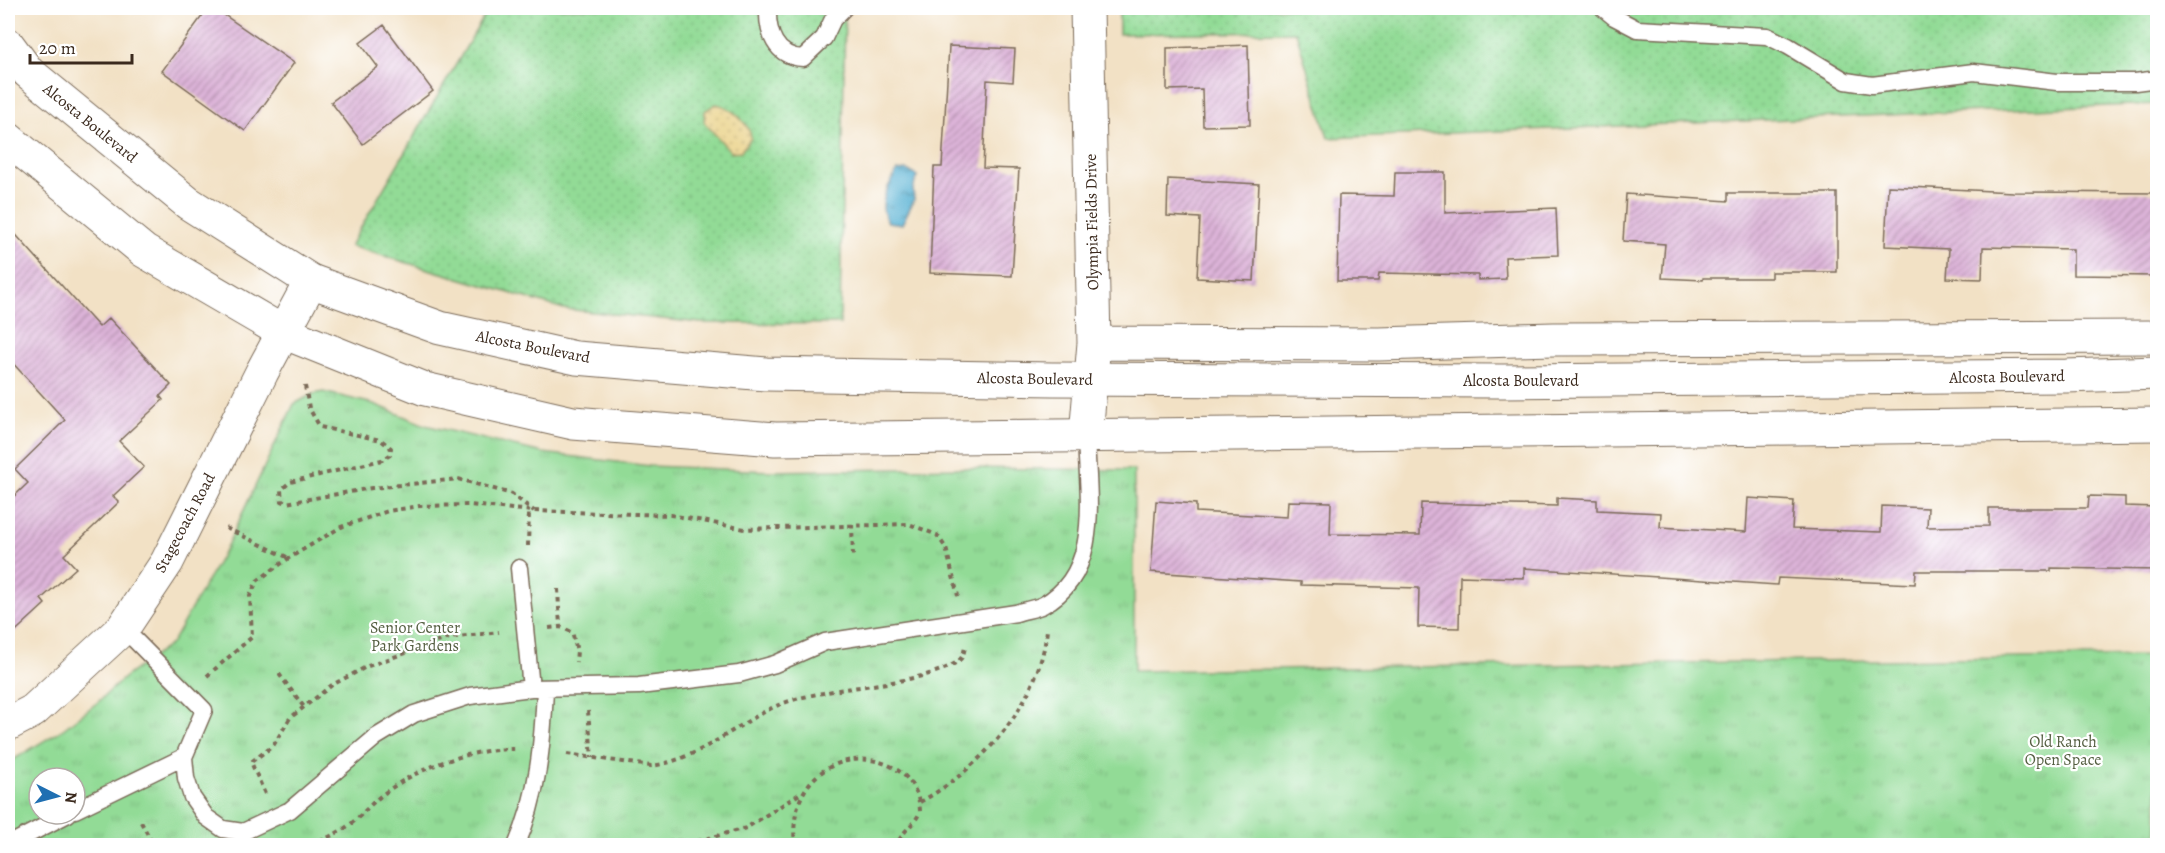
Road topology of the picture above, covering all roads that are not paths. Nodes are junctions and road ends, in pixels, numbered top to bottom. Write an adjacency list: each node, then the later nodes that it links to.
1 (768, 8): 2 (lane)
2 (844, 8)
3 (1087, 8): 11 (main road, Olympia Fields Drive)
4 (1604, 8): 6 (lane)
5 (8, 45): 8 (main road, Alcosta Boulevard)
6 (2157, 79)
7 (8, 139): 9 (main road)
8 (311, 281): 9 (main road, Stagecoach Road); 13 (main road, Alcosta Boulevard)
9 (283, 332): 15 (main road); 17 (main road, Stagecoach Road)
10 (2157, 336): 11 (main road)
11 (1094, 343): 13 (main road, Olympia Fields Drive)
12 (2157, 373): 13 (main road, Alcosta Boulevard)
13 (1091, 379): 15 (main road, Olympia Fields Drive)
14 (2157, 424): 15 (main road)
15 (1086, 435): 18 (lane)
16 (519, 568): 18 (lane)
17 (123, 628): 19 (main road, Stagecoach Road); 20 (lane)
18 (538, 688): 20 (lane); 24 (lane)
19 (8, 724)
20 (184, 757): 21 (lane)
21 (87, 804)
22 (45, 826): 23 (lane)
23 (8, 845)
24 (516, 846)

